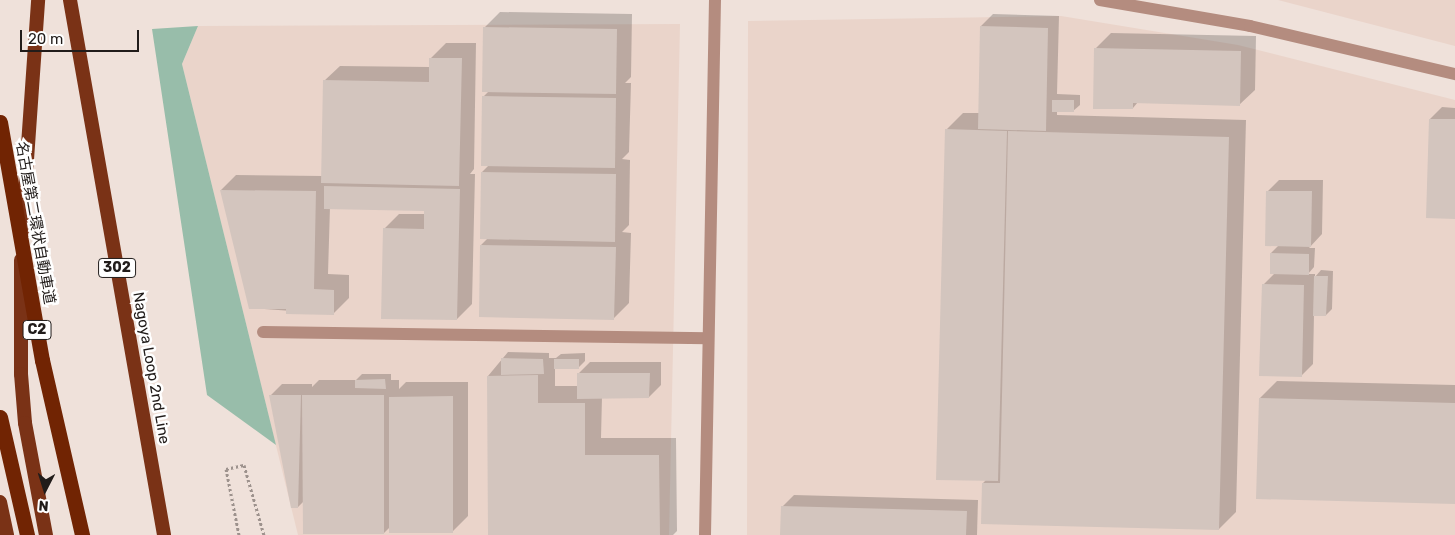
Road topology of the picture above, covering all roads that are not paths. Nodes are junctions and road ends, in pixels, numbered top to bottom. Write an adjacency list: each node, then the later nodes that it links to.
1 (38, 0): 13 (highway)
2 (70, 0): 15 (highway, Nagoya Loop 2nd Line / 302)
3 (715, 0): 8 (street)
4 (1100, 0): 5 (street)
5 (1455, 74)
6 (0, 122): 14 (highway, 名古屋第二環状自動車道 / C2)
7 (263, 332): 8 (street)
8 (708, 338): 16 (street)
9 (0, 417): 12 (highway)
10 (0, 502): 11 (highway)
11 (6, 535)
12 (27, 535)
13 (46, 535)
14 (82, 535)
15 (164, 535)
16 (704, 535)

